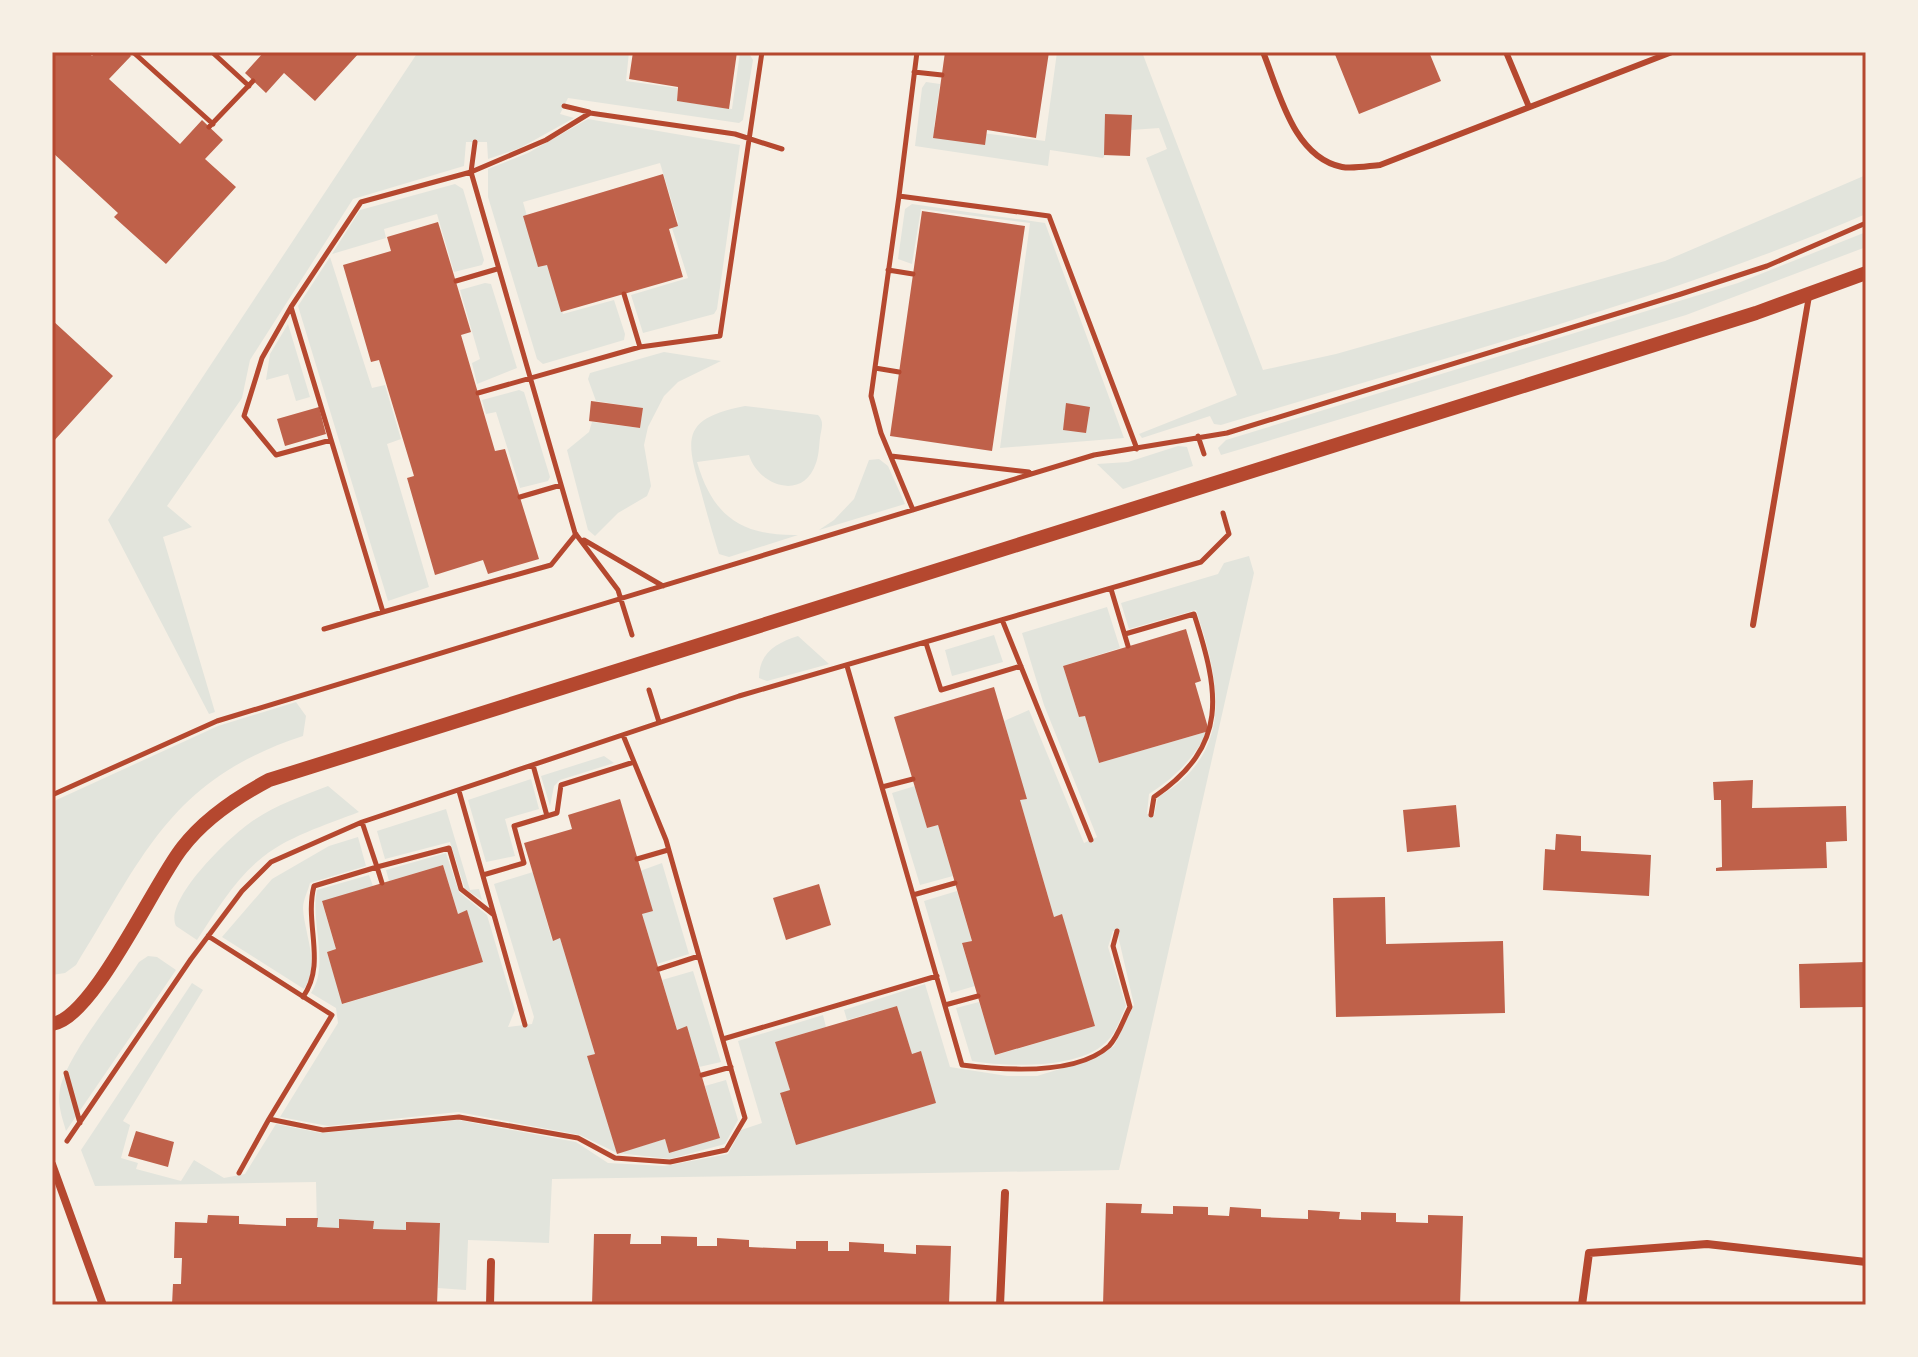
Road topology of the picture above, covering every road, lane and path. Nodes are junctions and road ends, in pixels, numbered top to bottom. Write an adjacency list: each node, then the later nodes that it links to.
1 (133, 52): 2 (path)
2 (212, 52)
3 (762, 52): 13 (path)
4 (917, 52): 8 (path)
5 (1263, 52): 11 (lane)
6 (1506, 52): 11 (lane)
7 (1672, 52): 11 (lane)
8 (914, 72): 9 (path); 17 (path)
9 (942, 75)
10 (564, 106): 12 (path)
11 (1529, 107)
12 (590, 113): 13 (path); 16 (path)
13 (750, 139): 15 (path); 27 (path)
14 (475, 142): 16 (path)
15 (782, 149)
16 (471, 172): 19 (path); 26 (path)
17 (899, 196): 20 (path); 34 (path)
18 (1866, 223): 32 (path)
19 (497, 269): 23 (path); 30 (path)
20 (888, 270): 22 (path); 28 (path)
21 (1866, 273): 25 (street)
22 (913, 274)
23 (456, 281)
24 (624, 294): 27 (path)
25 (1809, 296): 37 (street); 47 (lane)
26 (291, 307): 33 (path); 33 (path)
27 (640, 347): 30 (path)
28 (875, 368): 29 (path); 35 (path)
29 (899, 372)
30 (530, 378): 31 (path); 38 (path)
31 (478, 393)
32 (1198, 436): 34 (path); 37 (path)
33 (331, 440): 45 (path)
34 (1137, 449): 36 (path)
35 (891, 456): 36 (path); 40 (path)
36 (1035, 473): 40 (path)
37 (1214, 483): 43 (path); 52 (street)
38 (561, 485): 39 (path); 41 (path)
39 (520, 497)
40 (913, 510): 42 (path)
41 (575, 533): 42 (path); 44 (path); 45 (path)
42 (663, 586): 44 (path)
43 (1111, 589): 46 (path); 49 (path)
44 (621, 599): 52 (path); 61 (path)
45 (383, 612): 48 (path)
46 (1003, 622): 50 (path); 54 (path)
47 (1753, 625)
48 (324, 629)
49 (1125, 634): 51 (path); 62 (path)
50 (926, 643): 53 (path); 54 (path)
51 (1128, 646)
52 (640, 663): 82 (street)
53 (847, 666): 55 (path); 59 (path)
54 (1021, 666): 65 (path)
55 (623, 735): 56 (path); 57 (path)
56 (634, 762): 63 (path); 66 (path)
57 (533, 765): 60 (path); 63 (path)
58 (913, 779): 59 (path)
59 (882, 787): 72 (path)
60 (459, 791): 64 (path); 69 (path)
61 (52, 795)
62 (1151, 815)
63 (547, 816): 69 (path)
64 (362, 822): 68 (path); 75 (path)
65 (1091, 840)
66 (668, 850): 67 (path); 76 (path)
67 (637, 859)
68 (377, 867): 70 (path); 73 (path); 80 (path)
69 (483, 875): 73 (path)
70 (382, 883)
71 (955, 883): 72 (path)
72 (913, 895): 78 (path)
73 (494, 916): 83 (path)
74 (1117, 931): 81 (path)
75 (208, 936): 80 (path); 89 (path)
76 (699, 956): 77 (path); 84 (path)
77 (659, 969)
78 (937, 976): 81 (path); 84 (path)
79 (978, 996): 81 (path)
80 (303, 997): 88 (path)
81 (945, 1005)
82 (52, 1024)
83 (525, 1025)
84 (723, 1039): 85 (path)
85 (731, 1067): 87 (path); 88 (path)
86 (66, 1073): 89 (path)
87 (702, 1075)
88 (269, 1119): 92 (path)
89 (81, 1124): 90 (path)
90 (72, 1137)
91 (52, 1164): 96 (street)
92 (239, 1173)
93 (1005, 1193): 98 (street)
94 (491, 1262): 97 (street)
95 (1866, 1262): 99 (street)
96 (103, 1305)
97 (490, 1305)
98 (1000, 1305)
99 (1582, 1305)

